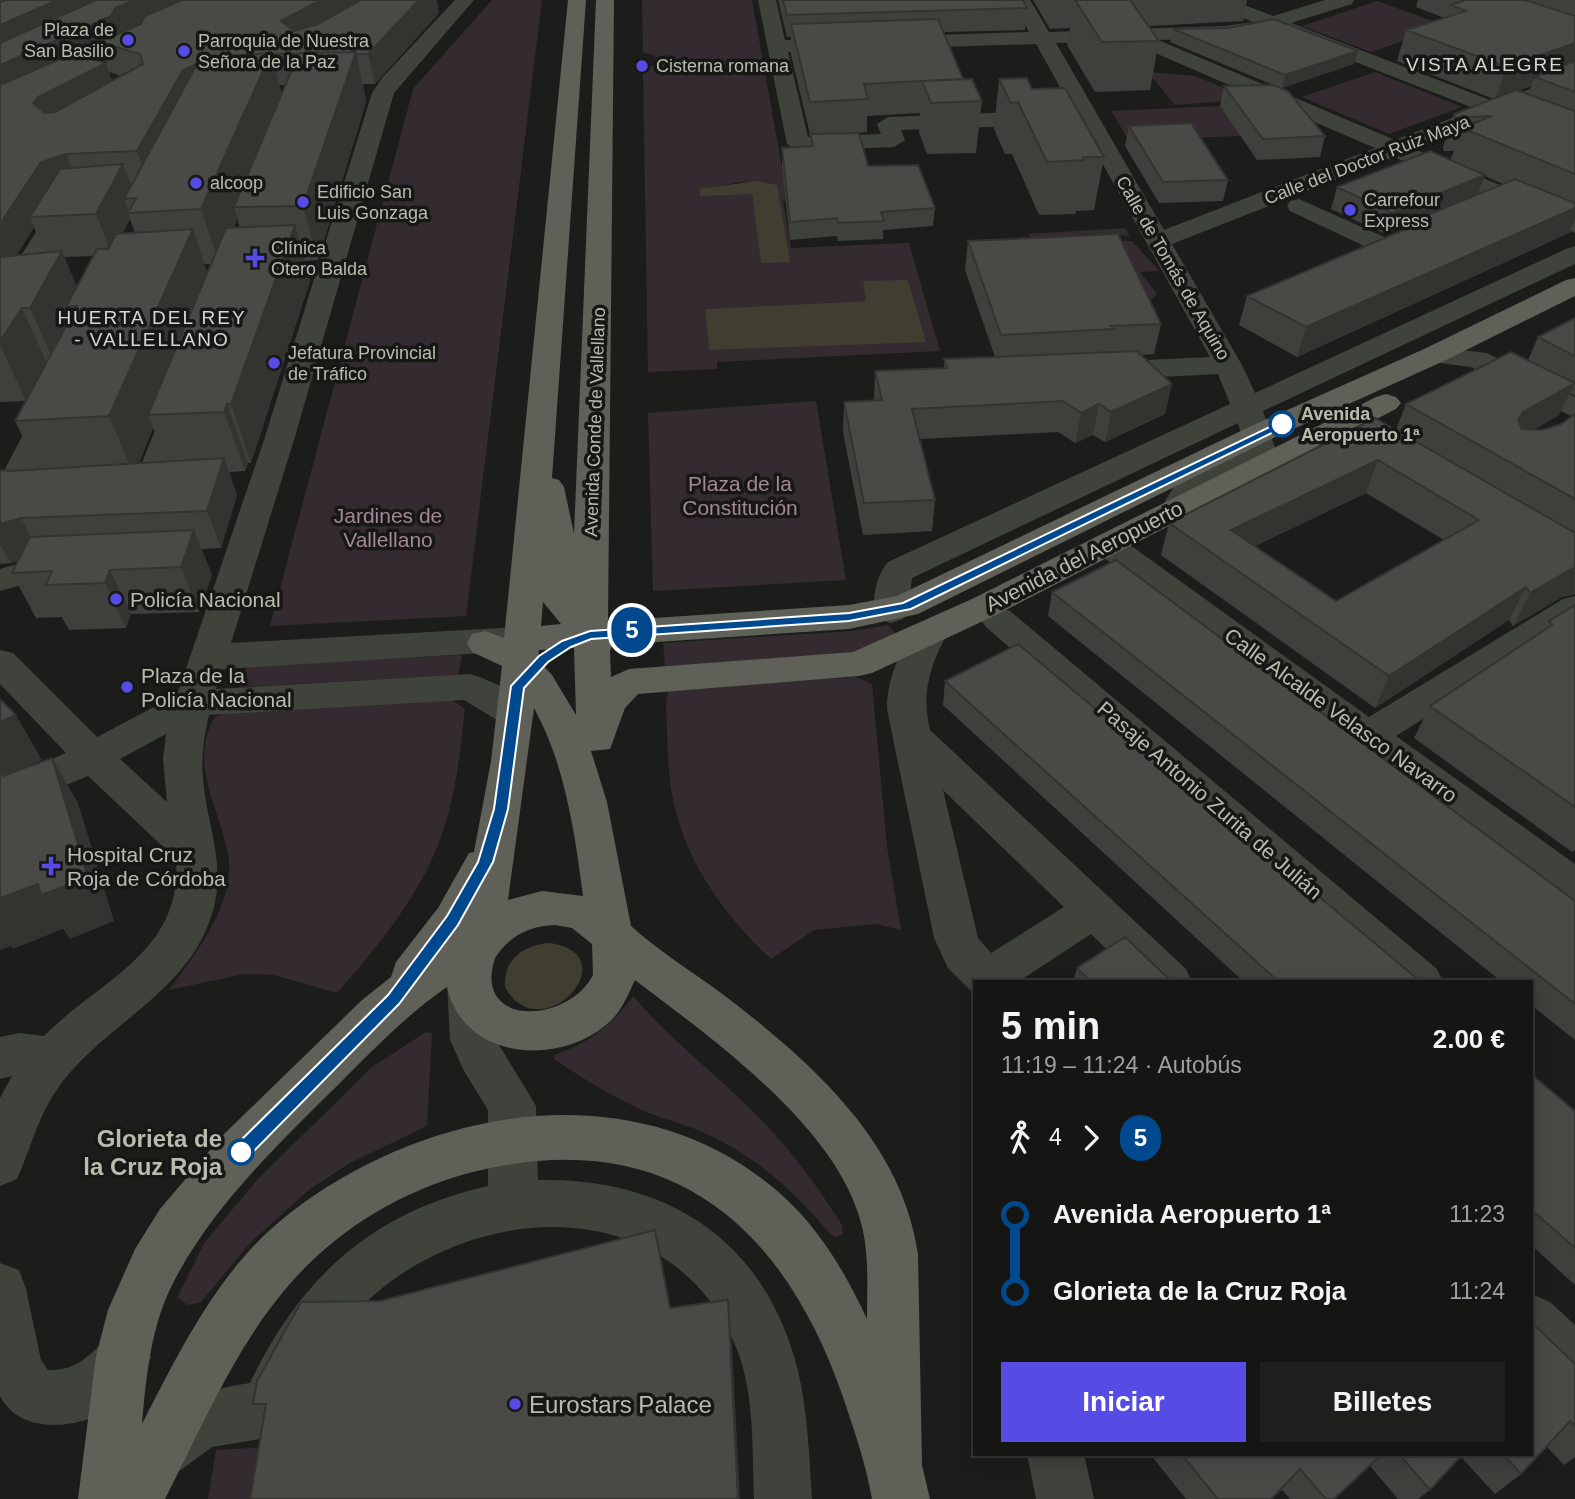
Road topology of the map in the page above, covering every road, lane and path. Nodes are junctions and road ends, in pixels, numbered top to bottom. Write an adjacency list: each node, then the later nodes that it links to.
1 (577, 0): 45 (main road, Avenida Conde de Vallellano)
2 (605, 0): 59 (main road, Avenida Conde de Vallellano)
3 (767, 0): 14 (street)
4 (1021, 0): 13 (street, Calle de Tomás de Aquino)
5 (1214, 0): 11 (street)
6 (1238, 0): 7 (street)
7 (1307, 0)
8 (1345, 0): 11 (street)
9 (463, 3): 10 (street); 16 (street)
10 (434, 4)
11 (1273, 23): 12 (street); 18 (street)
12 (1129, 34): 13 (street); 21 (street)
13 (1042, 37): 14 (street); 19 (street, Calle de Tomás de Aquino)
14 (776, 46): 19 (street)
15 (1575, 79): 18 (street, Calle del Doctor Ruiz Maya)
16 (383, 93): 17 (street); 47 (street)
17 (357, 94)
18 (1497, 109): 20 (street); 21 (street, Calle del Doctor Ruiz Maya)
19 (1087, 116): 28 (street, Calle de Tomás de Aquino)
20 (1575, 140)
21 (1395, 149): 23 (street); 28 (street, Calle del Doctor Ruiz Maya)
22 (92, 196): 34 (street)
23 (1504, 196): 25 (street); 26 (street)
24 (1299, 206): 29 (street)
25 (1468, 211)
26 (1575, 226)
27 (1408, 236): 29 (street)
28 (1158, 241): 38 (street, Calle de Tomás de Aquino)
29 (1384, 246): 31 (street)
30 (1575, 254): 43 (street, Avenida del Aeropuerto)
31 (1359, 257)
32 (1575, 286): 36 (main road, Avenida del Aeropuerto)
33 (37, 299): 34 (street)
34 (1, 307)
35 (1575, 310): 37 (main road, Avenida del Aeropuerto)
36 (1434, 355): 37 (street); 43 (main road, Avenida del Aeropuerto)
37 (1477, 359): 42 (street); 44 (main road, Avenida del Aeropuerto)
38 (1228, 365): 39 (street); 43 (street, Calle de Tomás de Aquino)
39 (1082, 372)
40 (191, 376): 49 (street)
41 (64, 384): 50 (street)
42 (1575, 409)
43 (1253, 421): 52 (street); 59 (main road, Avenida del Aeropuerto)
44 (1347, 425): 46 (street); 52 (main road, Avenida del Aeropuerto)
45 (539, 440): 59 (main road, Avenida Conde de Vallellano); 63 (main road, Avenida Conde de Vallellano)
46 (1380, 444)
47 (266, 482): 48 (street); 61 (street)
48 (229, 484)
49 (149, 487)
50 (3, 489): 51 (street)
51 (47, 491)
52 (1177, 508): 53 (main road, Avenida del Aeropuerto)
53 (1107, 544): 58 (main road, Avenida del Aeropuerto); 66 (street, Calle Alcalde Velasco Navarro)
54 (93, 567): 55 (street)
55 (0, 580)
56 (1575, 607): 66 (street)
57 (999, 619): 80 (street, Pasaje Antonio Zurita de Julián)
58 (930, 632): 64 (main road, Avenida del Aeropuerto); 68 (street)
59 (590, 635): 63 (main road); 64 (main road); 67 (main road)
60 (485, 643): 61 (street); 63 (main road)
61 (209, 657): 65 (street)
62 (0, 662): 69 (street)
63 (521, 675): 65 (street); 71 (main road, Avenida Conde de Vallellano); 72 (main road)
64 (629, 682): 67 (main road)
65 (194, 703): 69 (street); 73 (street)
66 (1369, 736): 74 (street, Calle Alcalde Velasco Navarro)
67 (596, 739): 72 (main road)
68 (915, 739): 75 (street); 78 (street)
69 (92, 756): 70 (street); 73 (street)
70 (0, 797)
71 (501, 809): 77 (main road); 82 (main road)
72 (596, 834): 76 (main road); 81 (main road)
73 (198, 855): 84 (street)
74 (1575, 887)
75 (1094, 910): 78 (street); 79 (street)
76 (610, 937): 77 (main road); 77 (main road); 81 (main road)
77 (474, 963): 82 (main road); 85 (street)
78 (990, 980)
79 (1168, 980)
80 (1419, 980)
81 (688, 995): 94 (main road)
82 (394, 999): 90 (main road)
83 (0, 1058): 84 (street)
84 (52, 1058): 86 (street)
85 (514, 1139): 87 (street); 92 (main road); 94 (main road)
86 (0, 1163)
87 (513, 1202): 92 (street); 97 (street)
88 (0, 1289): 90 (street)
89 (1533, 1323): 91 (street)
90 (124, 1357): 95 (main road)
91 (1575, 1362)
92 (159, 1452): 96 (main road)
93 (1055, 1456): 98 (street)
94 (903, 1487)
95 (107, 1499)
96 (134, 1499)
97 (783, 1499)
98 (1065, 1499)

